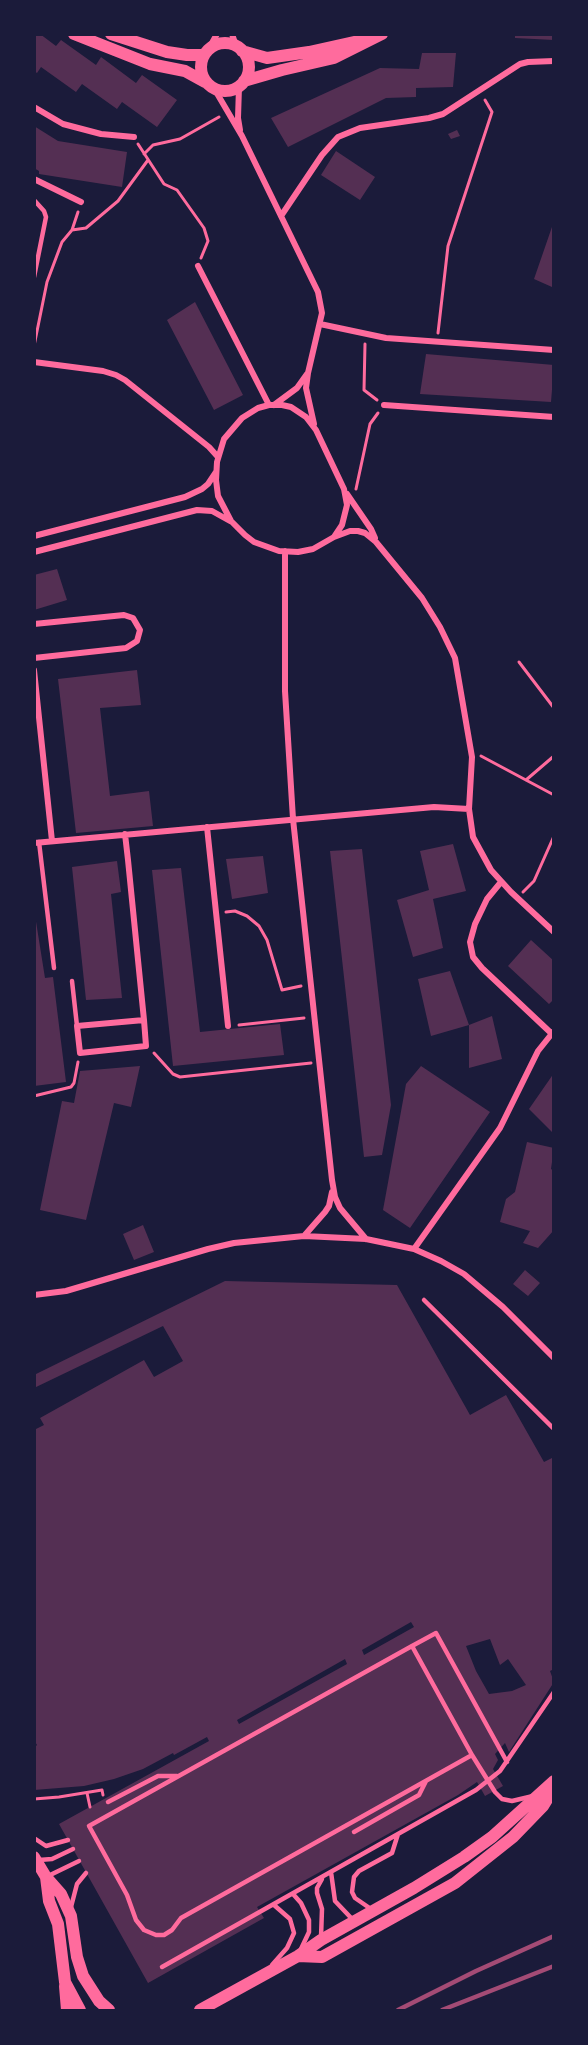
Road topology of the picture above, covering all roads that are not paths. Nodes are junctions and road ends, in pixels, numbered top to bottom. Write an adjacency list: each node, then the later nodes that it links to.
1 (74, 34): 9 (main road)
2 (111, 34): 6 (main road)
3 (217, 34): 6 (street)
4 (379, 36): 5 (main road); 8 (main road)
5 (236, 44): 6 (main road); 8 (main road)
6 (206, 52): 9 (main road)
7 (554, 61): 16 (street)
8 (242, 84): 9 (main road); 11 (street)
9 (212, 87): 11 (street)
10 (34, 107): 12 (street)
11 (242, 136): 16 (street)
12 (134, 137)
13 (34, 179): 15 (street)
14 (34, 200): 18 (lane)
15 (81, 202)
16 (281, 216): 19 (street)
17 (198, 266): 23 (street)
18 (34, 277)
19 (320, 324): 20 (street); 22 (street)
20 (554, 350)
21 (34, 362): 27 (street)
22 (308, 373): 23 (street); 26 (street)
23 (272, 405): 26 (street); 27 (street)
24 (384, 405): 25 (street)
25 (554, 417)
26 (316, 430): 29 (street)
27 (218, 457): 28 (street)
28 (216, 471): 30 (street); 31 (street)
29 (344, 489): 34 (street); 35 (street)
30 (118, 514): 32 (street); 33 (street)
31 (231, 521): 32 (street); 36 (street)
32 (122, 529): 37 (street)
33 (34, 536)
34 (334, 537): 35 (street); 36 (street)
35 (376, 542): 41 (street)
36 (285, 551): 42 (street)
37 (34, 552)
38 (34, 624): 39 (street)
39 (34, 658)
40 (34, 670): 45 (street)
41 (469, 809): 42 (street); 47 (street)
42 (293, 819): 43 (street); 55 (street)
43 (207, 827): 44 (street); 53 (street)
44 (125, 834): 45 (street); 51 (street)
45 (52, 841): 46 (street)
46 (37, 843): 49 (lane)
47 (501, 882): 48 (street); 54 (street)
48 (554, 932)
49 (54, 969)
50 (72, 981): 52 (lane)
51 (144, 1020): 52 (street); 52 (street)
52 (77, 1026)
53 (228, 1026)
54 (552, 1032): 58 (street)
55 (332, 1180): 56 (street); 57 (street)
56 (304, 1236): 57 (street); 59 (street)
57 (366, 1239): 58 (street)
58 (414, 1249): 61 (street)
59 (34, 1295)
60 (424, 1300): 62 (lane)
61 (554, 1358)
62 (554, 1429)
63 (412, 1646): 65 (lane); 66 (lane); 67 (lane)
64 (554, 1692): 66 (lane)
65 (472, 1755): 68 (lane); 71 (lane)
66 (507, 1762): 74 (lane)
67 (177, 1776): 68 (lane); 72 (lane)
68 (426, 1780): 73 (lane)
69 (554, 1781): 71 (main road)
70 (554, 1788): 89 (main road)
71 (535, 1795): 86 (main road)
72 (108, 1802)
73 (354, 1832)
74 (398, 1834): 80 (lane); 86 (lane)
75 (34, 1838): 76 (lane)
76 (68, 1840)
77 (72, 1849): 78 (lane)
78 (36, 1859): 82 (main road)
79 (79, 1861): 82 (lane)
80 (331, 1872): 83 (lane); 88 (lane)
81 (86, 1873): 87 (lane)
82 (46, 1877): 87 (main road); 95 (main road)
83 (322, 1878): 84 (lane); 90 (lane)
84 (293, 1894): 85 (lane); 91 (lane)
85 (274, 1905): 93 (lane); 94 (lane)
86 (374, 1911): 88 (main road)
87 (70, 1916): 98 (main road)
88 (354, 1922): 89 (main road); 90 (main road)
89 (377, 1927): 92 (main road)
90 (321, 1940): 91 (main road); 92 (main road)
91 (298, 1956): 92 (main road); 94 (main road)
92 (322, 1957)
93 (162, 1966)
94 (266, 1974): 99 (main road)
95 (65, 1982): 96 (main road); 97 (main road)
96 (67, 2010)
97 (80, 2010)
98 (109, 2010)
99 (200, 2010)

